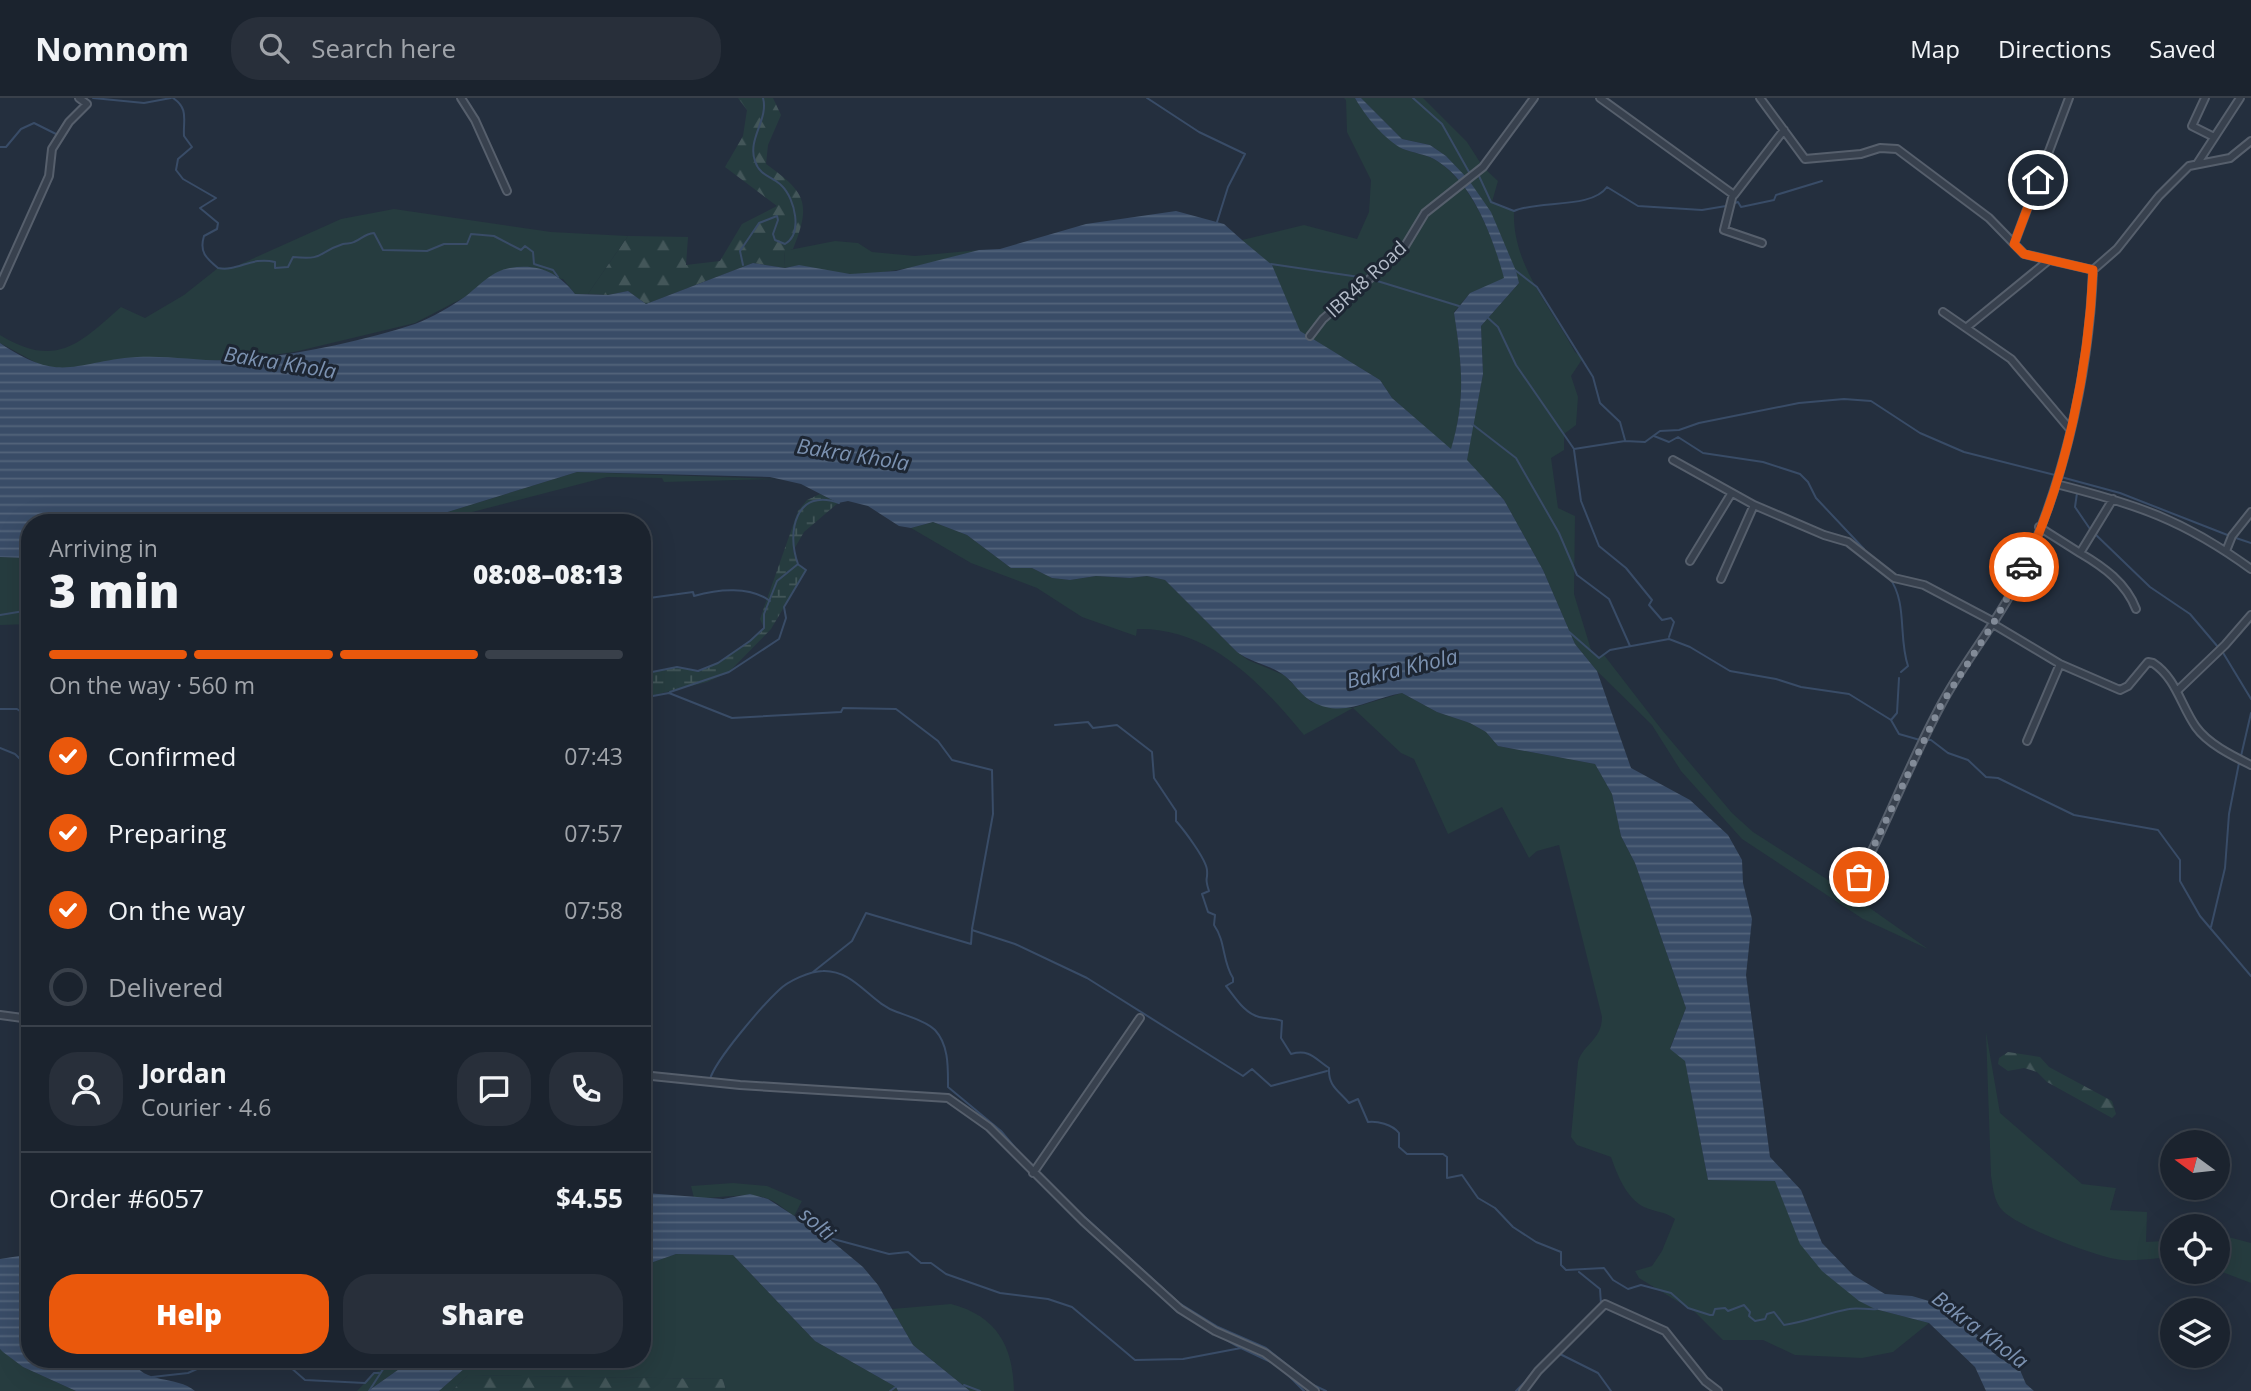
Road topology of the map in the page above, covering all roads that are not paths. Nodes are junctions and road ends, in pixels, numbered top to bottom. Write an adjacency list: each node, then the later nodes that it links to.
1 (79, 98): 19 (street)
2 (461, 98): 13 (street)
3 (1534, 98): 22 (street, IBR48 Road)
4 (1600, 98): 14 (street)
5 (1760, 98): 9 (street)
6 (2069, 98): 16 (street)
7 (2205, 98): 10 (street)
8 (2240, 98): 10 (street)
9 (1784, 130): 14 (street); 16 (street)
10 (2214, 137): 12 (street)
11 (2251, 141): 12 (street)
12 (2197, 164): 18 (street)
13 (508, 191)
14 (1733, 194): 15 (street)
15 (1762, 243)
16 (2014, 244): 17 (street)
17 (2049, 260): 18 (street); 21 (street)
18 (2093, 270): 23 (street)
19 (0, 285)
20 (1943, 312): 21 (street)
21 (1968, 327): 23 (street)
22 (1310, 336)
23 (2069, 428): 25 (street)
24 (1674, 460): 26 (street)
25 (2056, 484): 27 (street); 30 (street)
26 (1731, 494): 28 (street); 33 (street)
27 (2113, 499): 31 (street); 32 (street)
28 (1754, 505): 35 (street); 38 (street)
29 (2251, 512): 31 (street)
30 (2039, 527): 32 (street); 38 (street)
31 (2227, 551): 34 (street)
32 (2080, 553): 36 (street)
33 (1690, 561)
34 (2251, 569)
35 (1721, 579)
36 (2136, 608)
37 (2251, 615): 40 (street)
38 (1993, 623): 39 (street); 43 (street)
39 (2060, 664): 40 (street); 41 (street)
40 (2177, 691): 42 (street)
41 (2027, 741)
42 (2251, 765)
43 (1854, 887)
44 (0, 1015): 45 (street)
45 (21, 1018)
46 (1140, 1018): 48 (street)
47 (651, 1075): 48 (street)
48 (1033, 1172): 49 (street)
49 (1315, 1391)
50 (1522, 1391): 51 (street)
51 (1717, 1391)

